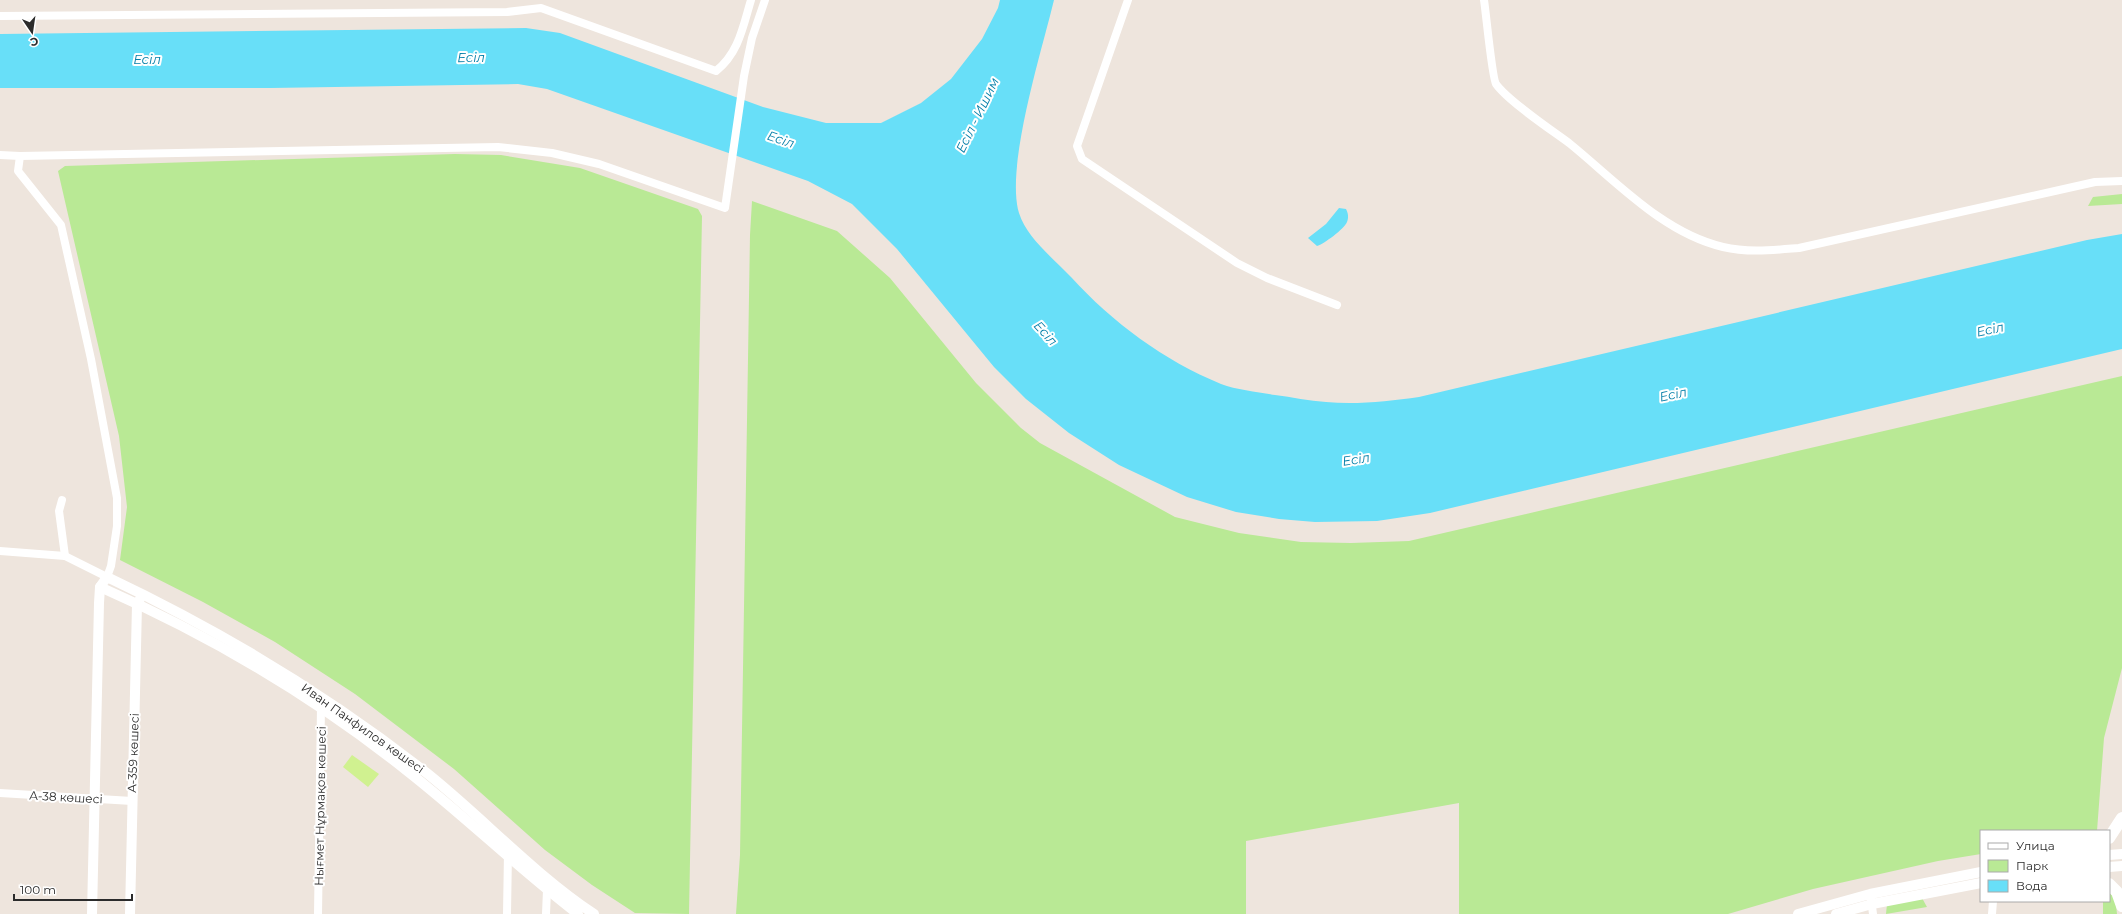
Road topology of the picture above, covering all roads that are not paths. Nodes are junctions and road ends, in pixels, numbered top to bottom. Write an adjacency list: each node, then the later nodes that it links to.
1 (751, 0): 5 (street)
2 (765, 0): 7 (street)
3 (1128, 0): 9 (street)
4 (1484, 0): 8 (street)
5 (0, 16)
6 (0, 155): 7 (street)
7 (20, 156): 13 (street)
8 (2122, 181)
9 (1337, 305)
10 (62, 500): 12 (street)
11 (0, 551): 12 (street)
12 (64, 556): 13 (street)
13 (107, 577): 14 (street); 15 (street, Иван Панфилов көшесі)
14 (100, 587): 16 (street, Иван Панфилов көшесі); 19 (street)
15 (143, 594): 16 (street, А-359 көшесі); 17 (street, Иван Панфилов көшесі)
16 (138, 604): 17 (street, Иван Панфилов көшесі); 20 (street, А-359 көшесі)
17 (324, 704): 23 (street, Иван Панфилов көшесі); 37 (street, Нығмет Нұрмақов көшесі)
18 (0, 793): 19 (street, А-38 көшесі)
19 (94, 798): 20 (street, А-38 көшесі); 35 (street)
20 (132, 801): 36 (street, А-359 көшесі)
21 (2122, 818): 22 (main road)
22 (2110, 836)
23 (509, 850): 30 (street, Иван Панфилов көшесі); 38 (street)
24 (2122, 854): 25 (street)
25 (2110, 855)
26 (2122, 866): 27 (street)
27 (2110, 867)
28 (1980, 872): 33 (street)
29 (1980, 883): 33 (street)
30 (549, 885): 39 (street); 40 (street, Иван Панфилов көшесі); 41 (street, Иван Панфилов көшесі)
31 (2110, 885): 34 (main road)
32 (1993, 902): 44 (street)
33 (1872, 904): 42 (street); 43 (street)
34 (2122, 906)
35 (92, 914)
36 (130, 914)
37 (318, 914)
38 (507, 914)
39 (546, 914)
40 (578, 914)
41 (594, 914)
42 (1798, 914)
43 (1836, 914)
44 (1992, 914)

